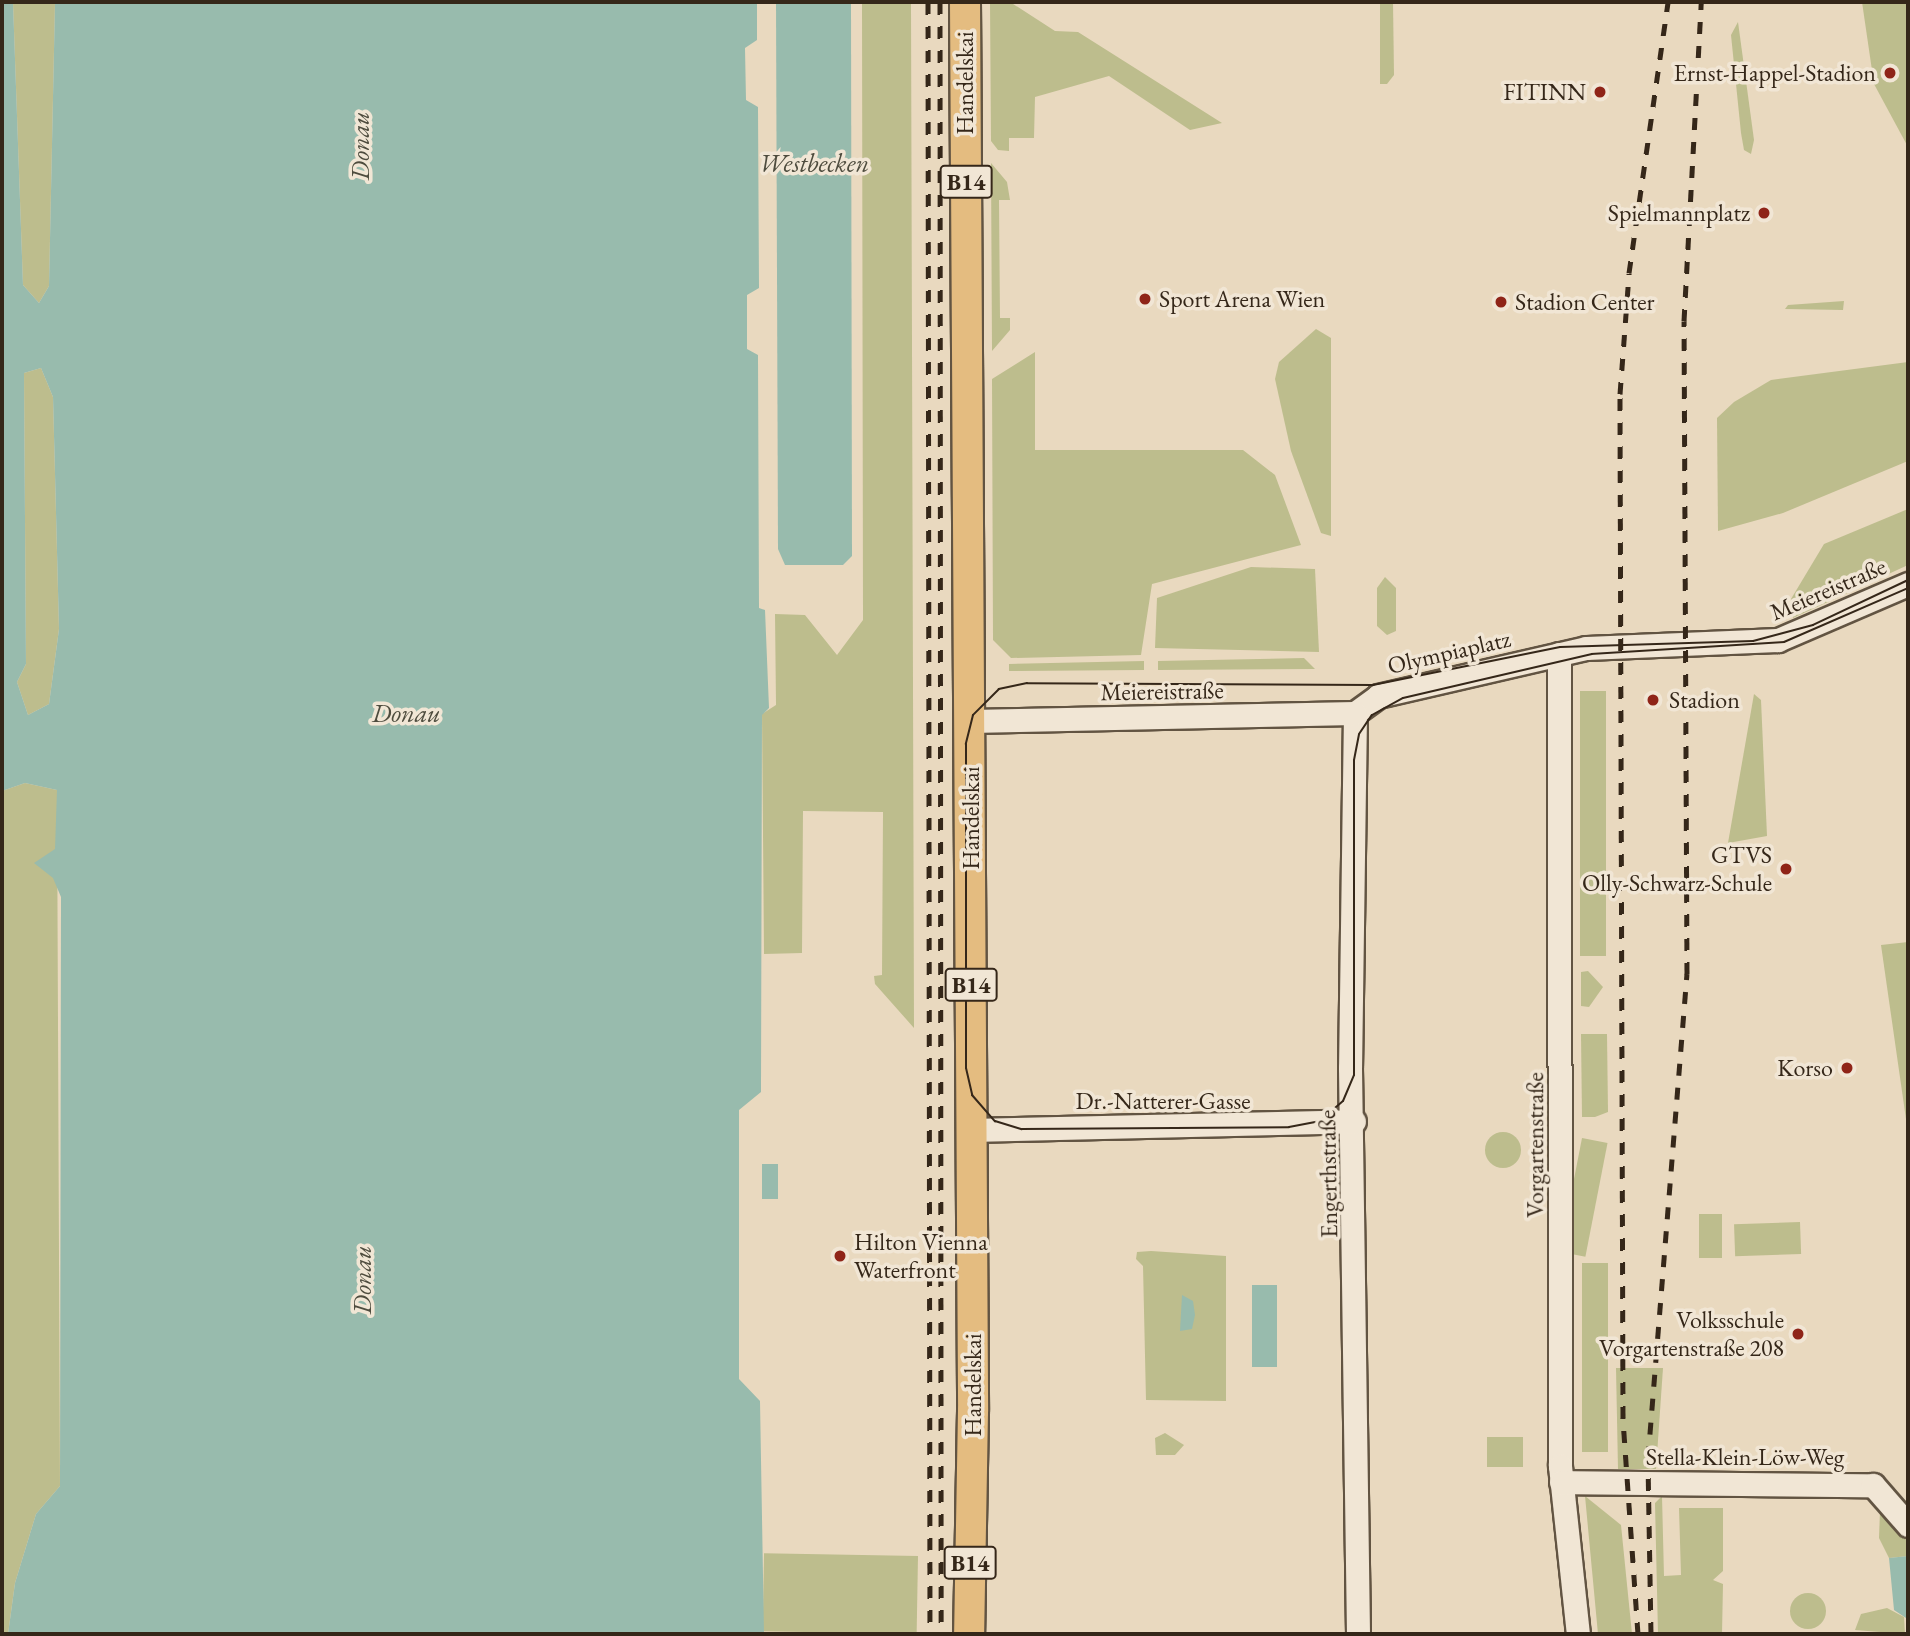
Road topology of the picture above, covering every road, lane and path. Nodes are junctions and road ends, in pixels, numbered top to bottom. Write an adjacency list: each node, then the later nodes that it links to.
1 (965, 2): 5 (main road, Handelskai / B14)
2 (1908, 584): 3 (street, Meiereistraße)
3 (1559, 654): 4 (street, Olympiaplatz); 8 (street, Vorgartenstraße)
4 (1355, 713): 5 (street, Meiereistraße); 6 (street, Engerthstraße)
5 (970, 721): 7 (main road, Handelskai / B14)
6 (1354, 1121): 7 (street, Dr.-Natterer-Gasse); 11 (street, Engerthstraße)
7 (971, 1130): 10 (main road, Handelskai / B14)
8 (1562, 1482): 9 (street, Stella-Klein-Löw-Weg); 12 (street, Vorgartenstraße)
9 (1908, 1525)
10 (969, 1634)
11 (1359, 1634)
12 (1578, 1634)

